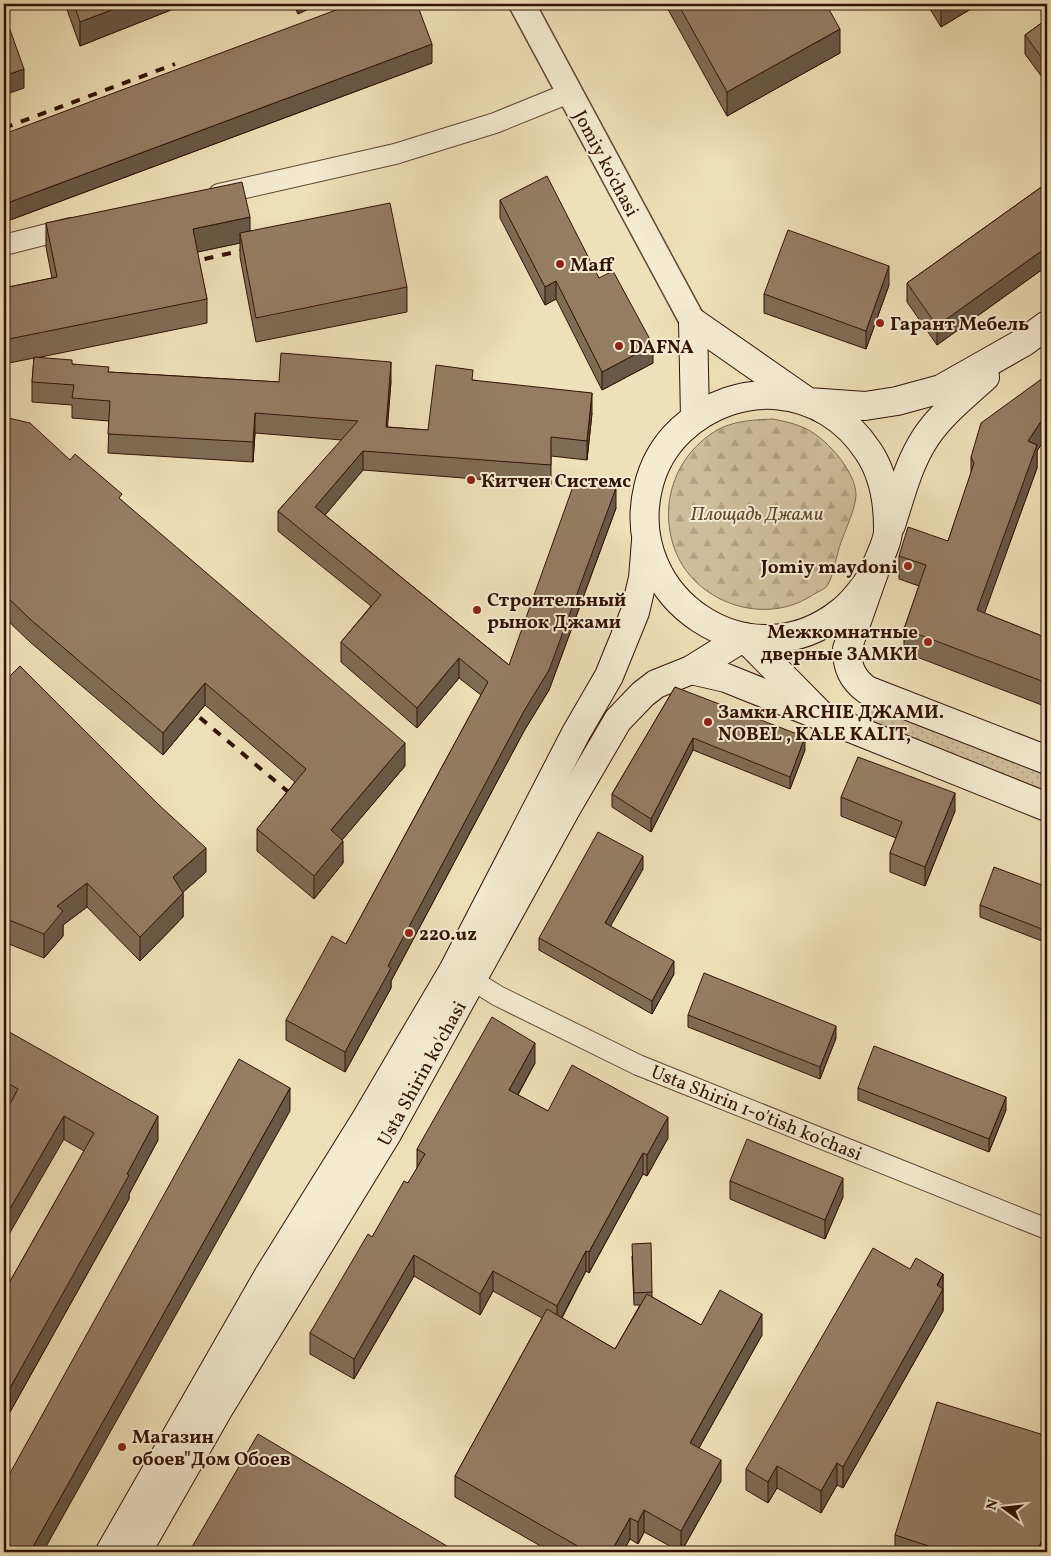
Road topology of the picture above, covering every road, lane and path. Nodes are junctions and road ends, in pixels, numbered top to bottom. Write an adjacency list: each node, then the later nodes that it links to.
1 (522, 4): 2 (street, Jomiy ko'chasi)
2 (569, 93): 3 (street); 6 (street, Jomiy ko'chasi)
3 (203, 198)
4 (88, 224): 5 (street)
5 (4, 245)
6 (693, 322): 9 (main road); 10 (main road)
7 (1047, 325): 8 (main road)
8 (1024, 342): 9 (main road); 11 (main road)
9 (808, 402): 10 (main road); 11 (main road)
10 (695, 417): 12 (main road)
11 (889, 531): 13 (main road)
12 (646, 541): 14 (main road); 19 (main road, Usta Shirin ko'chasi)
13 (874, 574): 14 (main road); 17 (main road)
14 (744, 637): 15 (main road, Usta Shirin ko'chasi); 16 (main road)
15 (691, 670): 16 (main road); 19 (main road, Usta Shirin ko'chasi)
16 (825, 719): 18 (main road)
17 (1047, 760)
18 (1047, 807)
19 (464, 975): 20 (street, Usta Shirin 1-o'tish ko'chasi); 21 (main road, Usta Shirin ko'chasi); 22 (main road, Usta Shirin ko'chasi)
20 (1047, 1228)
21 (110, 1552)
22 (137, 1552)

